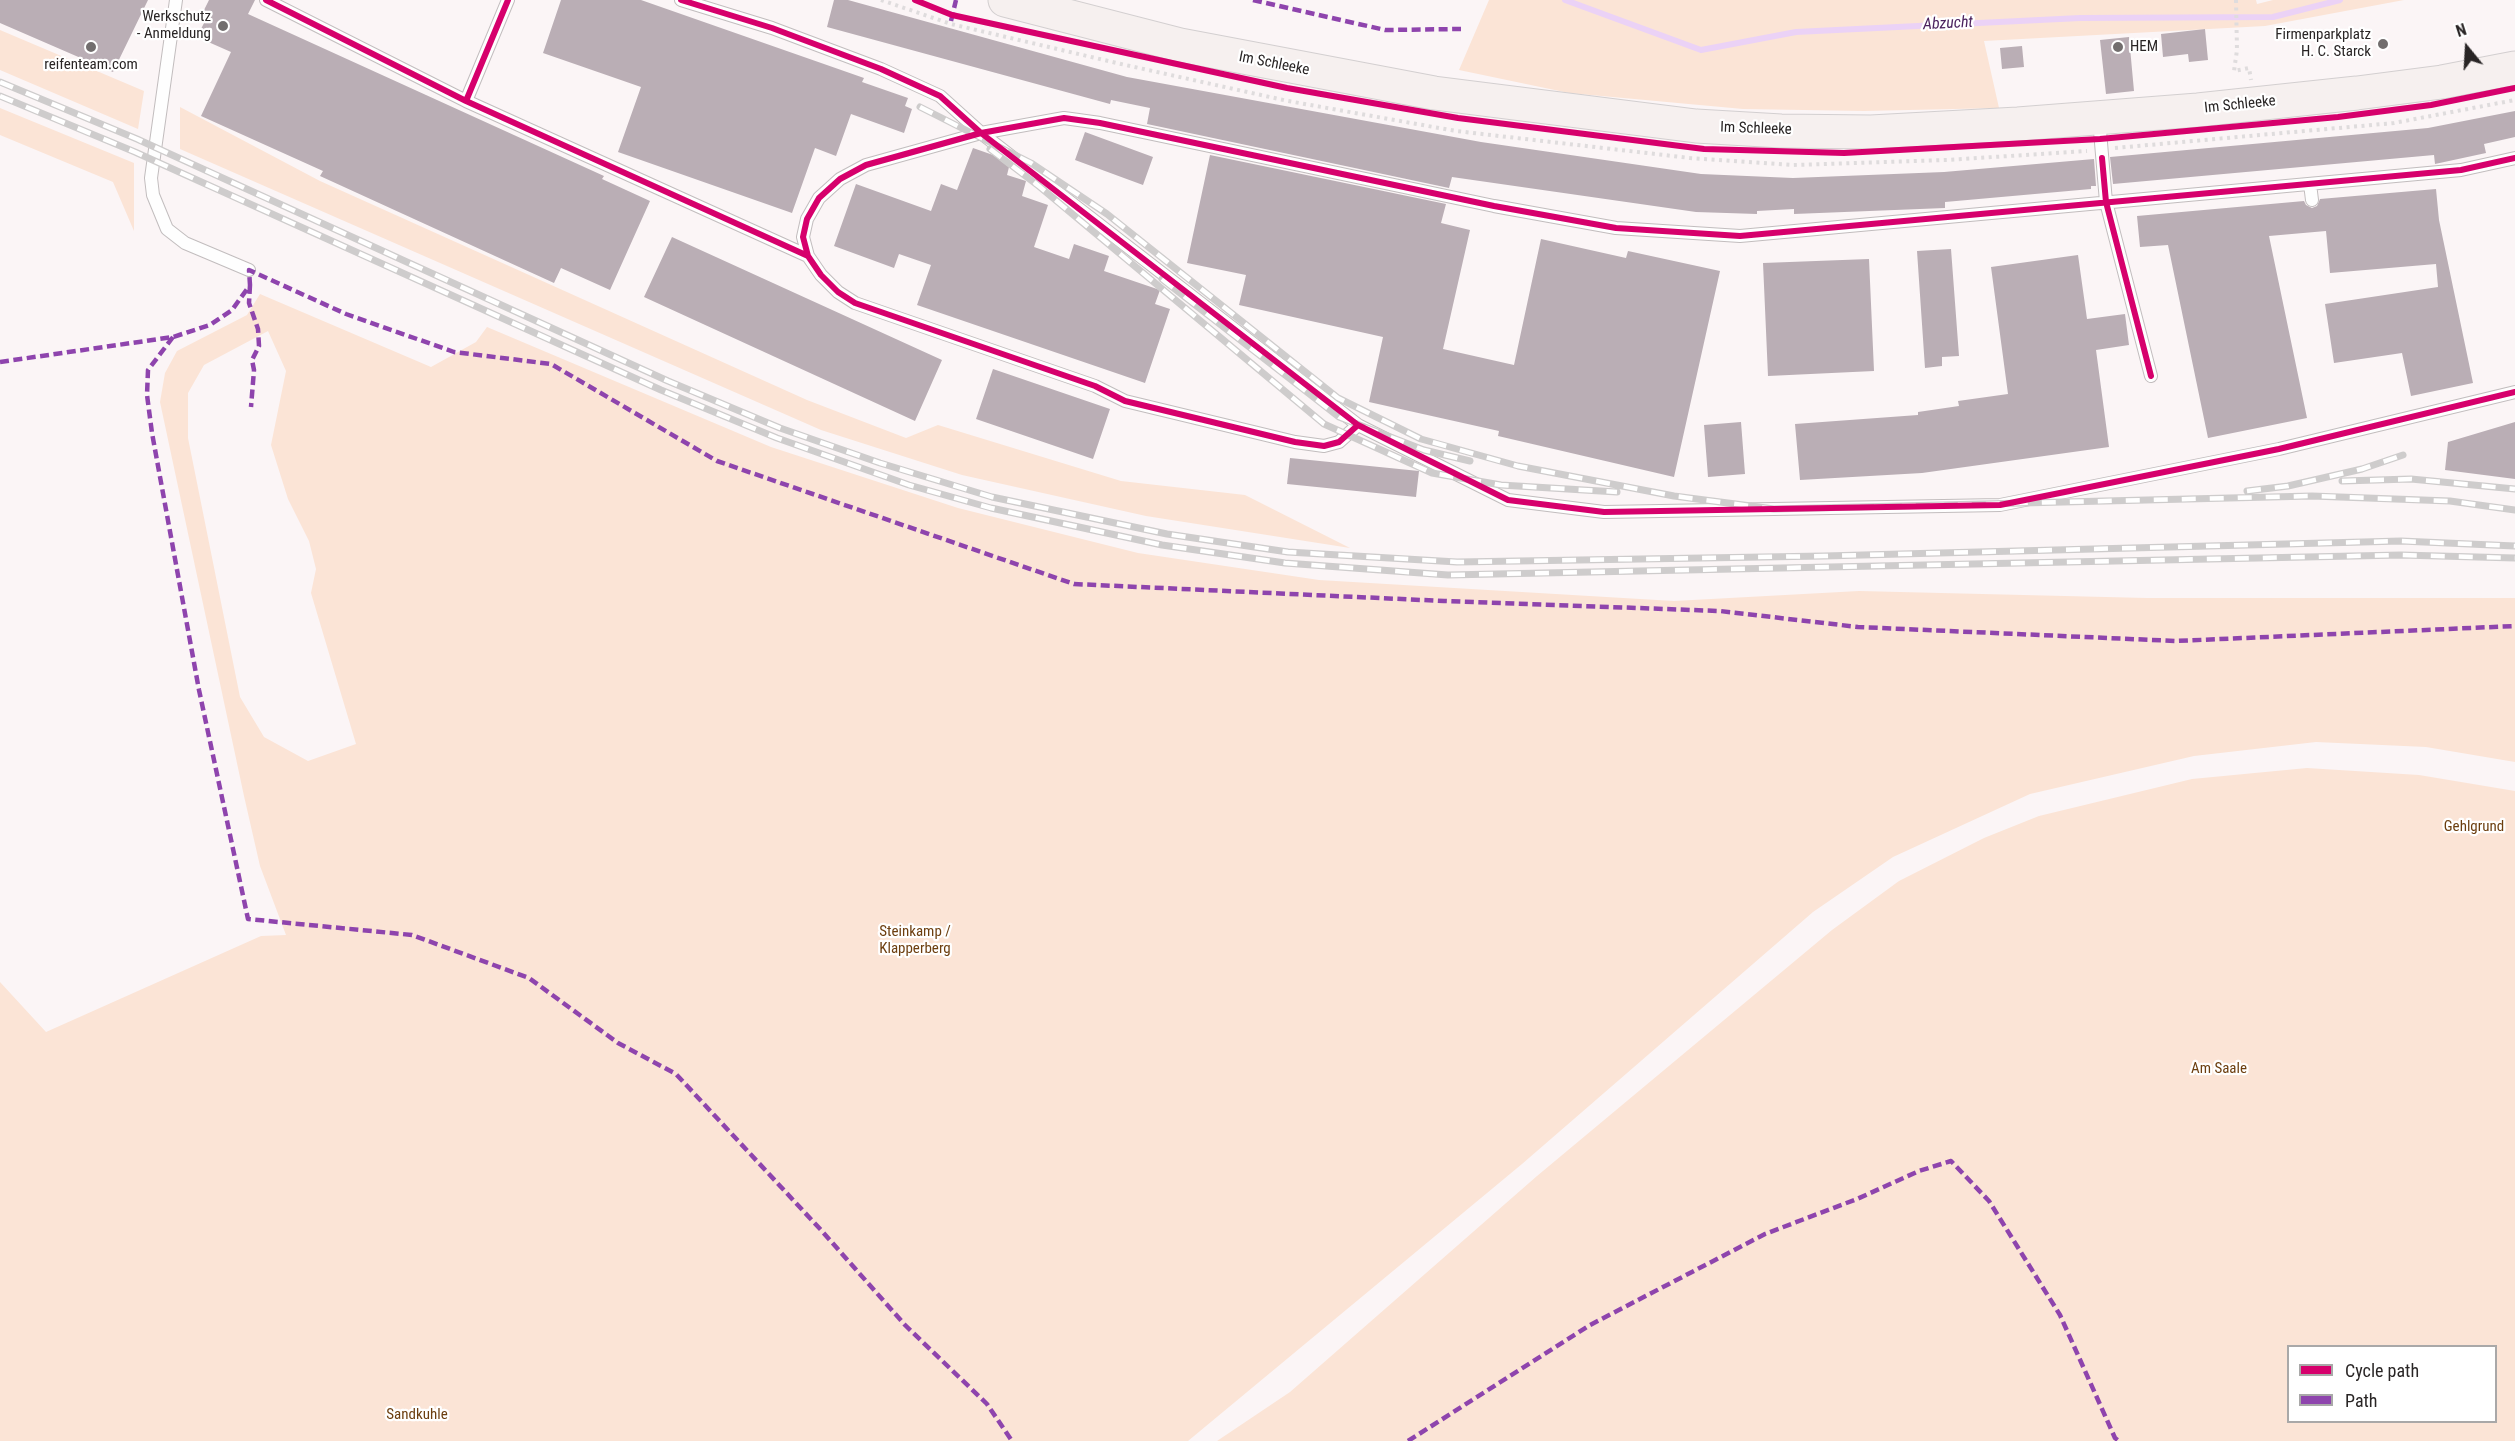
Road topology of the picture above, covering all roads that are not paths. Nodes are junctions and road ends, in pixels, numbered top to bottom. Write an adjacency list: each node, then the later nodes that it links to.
1 (176, 0): 15 (lane)
2 (266, 0): 7 (lane)
3 (508, 0): 7 (lane)
4 (681, 0): 9 (lane)
5 (1005, 0): 8 (main road, Im Schleeke)
6 (2515, 68): 8 (main road, Im Schleeke)
7 (466, 101): 14 (lane)
8 (2098, 118): 13 (lane)
9 (981, 133): 13 (lane); 14 (lane); 18 (lane)
10 (2515, 158): 11 (lane)
11 (2310, 184): 12 (lane); 13 (lane)
12 (2312, 200)
13 (2106, 202): 16 (lane)
14 (808, 256): 18 (lane)
15 (249, 270)
16 (2151, 376)
17 (2515, 392): 18 (lane)
18 (1358, 425)

